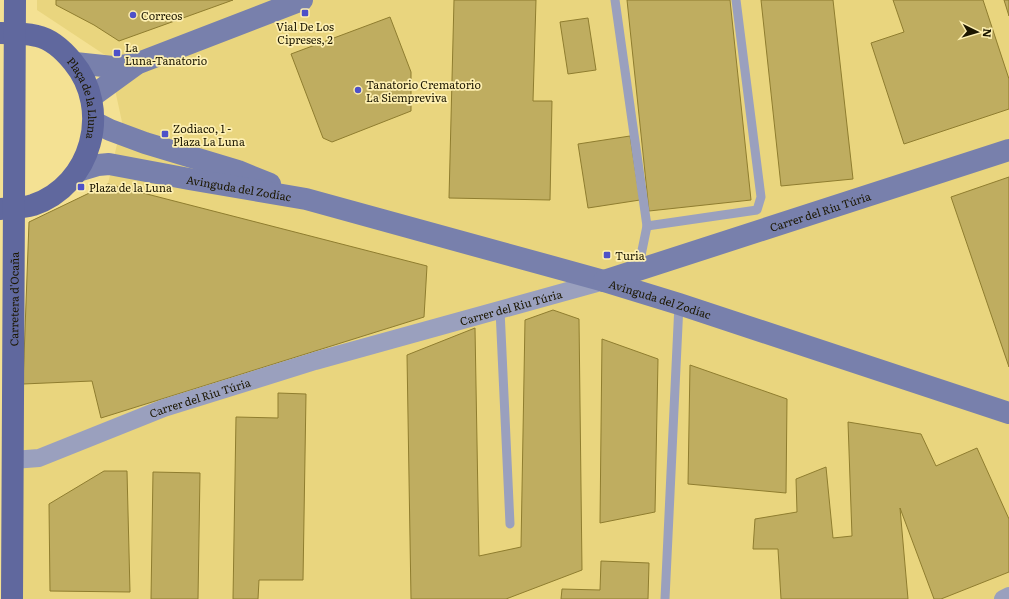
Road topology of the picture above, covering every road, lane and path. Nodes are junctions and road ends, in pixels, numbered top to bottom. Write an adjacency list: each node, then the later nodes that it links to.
1 (14, 0): 5 (main road, Carretera d'Ocaña)
2 (301, 0): 7 (street)
3 (615, 0): 14 (lane)
4 (736, 0): 14 (lane)
5 (7, 33): 6 (main road, Plaça de la Lluna); 13 (main road, Carretera d'Ocaña)
6 (75, 64): 7 (street); 8 (main road, Plaça de la Lluna)
7 (136, 64): 8 (street)
8 (91, 97): 9 (main road, Plaça de la Lluna)
9 (94, 122): 11 (main road, Plaça de la Lluna); 12 (street, Avinguda del Zodíac)
10 (1009, 150): 15 (street, Carrer del Riu Túria)
11 (78, 171): 12 (street, Avinguda del Zodíac); 13 (main road, Plaça de la Lluna)
12 (306, 199): 16 (street, Avinguda del Zodíac)
13 (6, 208): 20 (main road, Carretera d'Ocaña)
14 (647, 226): 15 (lane)
15 (638, 270): 16 (street, Carrer del Riu Túria)
16 (604, 281): 17 (street, Avinguda del Zodíac); 18 (street, Carrer del Riu Túria)
17 (678, 304): 19 (street, Avinguda del Zodíac); 24 (lane)
18 (500, 310): 20 (street, Carrer del Riu Túria); 21 (lane)
19 (1009, 413)
20 (13, 460): 23 (main road, Carretera d'Ocaña)
21 (510, 524)
22 (1009, 596): 25 (street)
23 (12, 599)
24 (665, 599)
25 (1003, 599)

